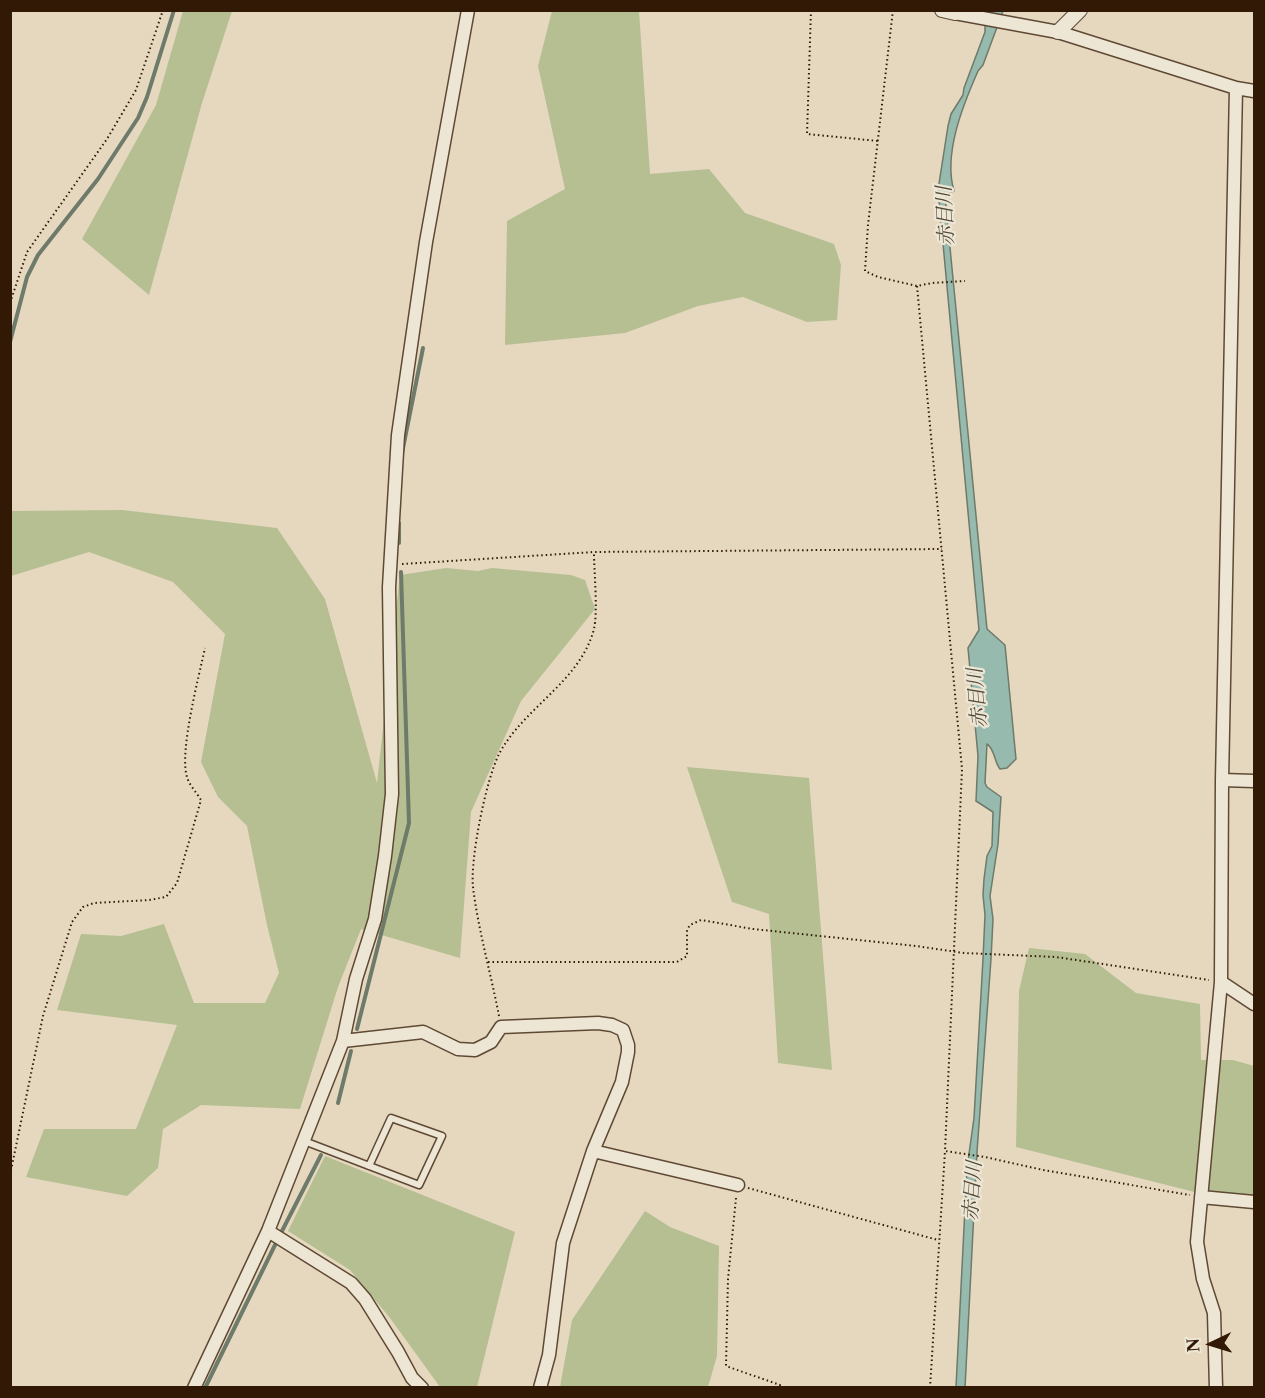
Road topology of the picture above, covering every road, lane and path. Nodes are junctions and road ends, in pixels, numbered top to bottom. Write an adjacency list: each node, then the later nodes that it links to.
1 (164, 10): 13 (path)
2 (468, 10): 16 (street)
3 (811, 10): 10 (path)
4 (893, 10): 10 (path)
5 (1080, 10): 7 (street)
6 (948, 12): 7 (street)
7 (1058, 32): 8 (street)
8 (1236, 88): 9 (street); 18 (street)
9 (1254, 91)
10 (878, 141): 12 (path)
11 (965, 281): 12 (path)
12 (917, 286): 14 (path)
13 (10, 303)
14 (943, 549): 15 (path); 20 (path)
15 (594, 552): 16 (path); 21 (path)
16 (390, 564): 25 (street)
17 (205, 648): 30 (path)
18 (1222, 780): 19 (street); 22 (street)
19 (1254, 781)
20 (954, 951): 21 (path); 22 (path); 28 (path)
21 (489, 962): 24 (path)
22 (1221, 982): 23 (street); 32 (street)
23 (1254, 1004)
24 (501, 1028): 25 (street); 27 (street)
25 (343, 1041): 26 (street)
26 (304, 1141): 29 (lane); 34 (street)
27 (593, 1151): 31 (street); 38 (street)
28 (945, 1151): 32 (path); 35 (path)
29 (369, 1167): 29 (lane)
30 (10, 1175)
31 (738, 1185): 35 (path); 39 (path)
32 (1201, 1197): 33 (street); 41 (street)
33 (1254, 1202)
34 (268, 1231): 36 (street); 37 (street)
35 (938, 1240): 40 (path)
36 (194, 1388)
37 (422, 1388)
38 (540, 1388)
39 (779, 1388)
40 (930, 1388)
41 (1216, 1388)

